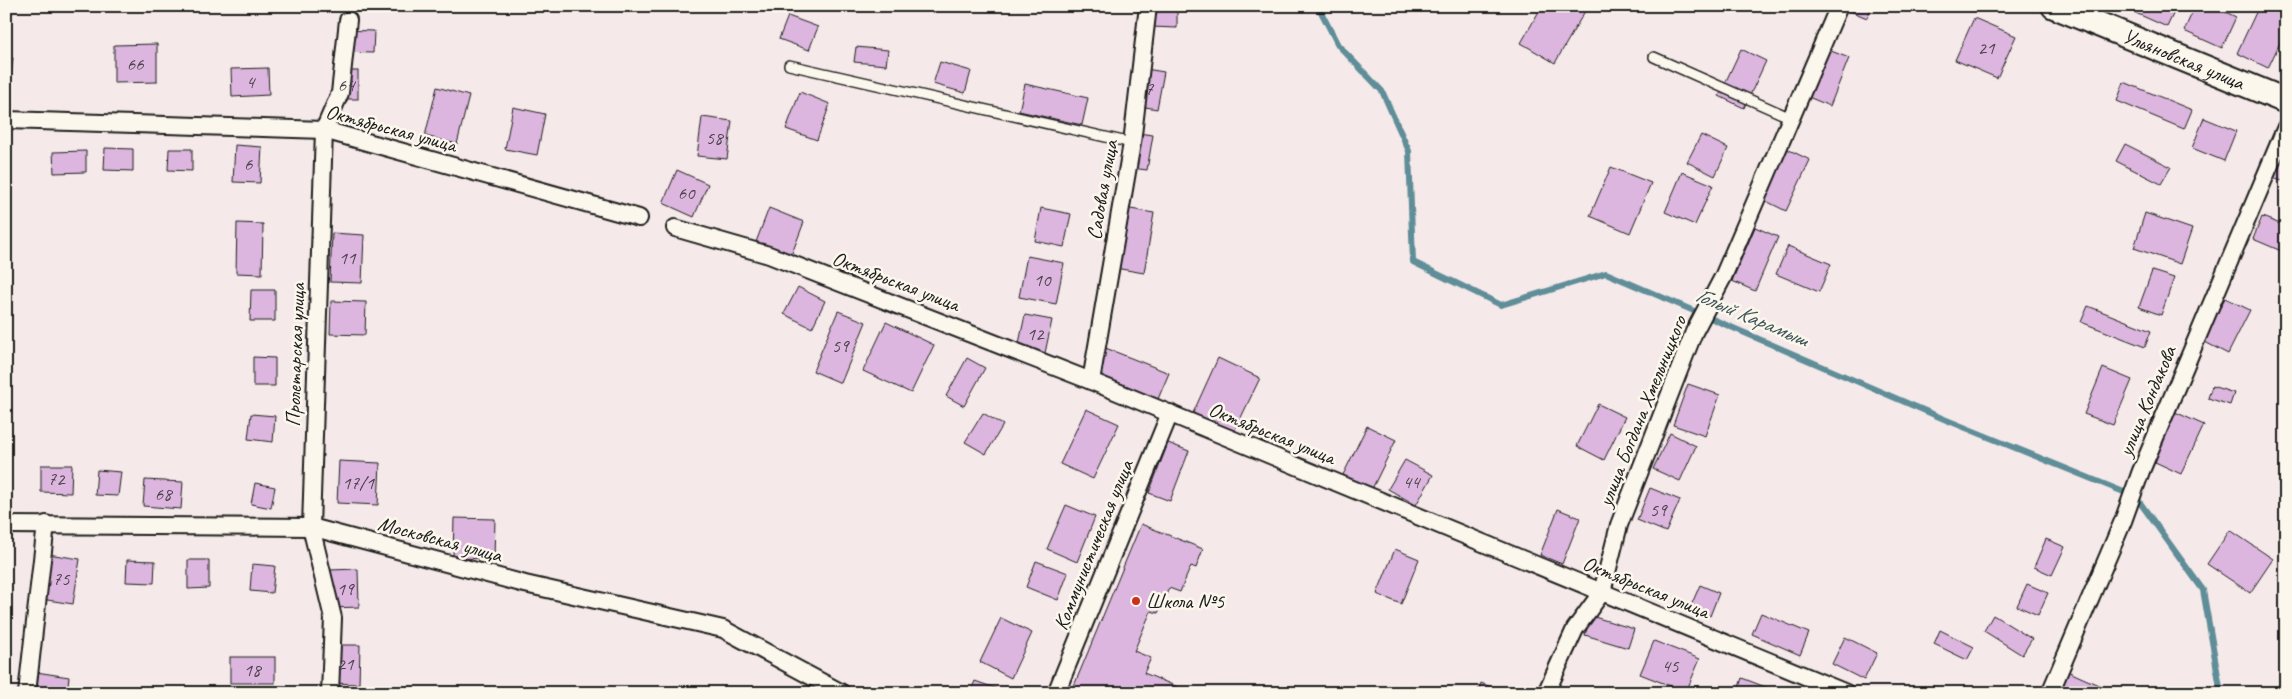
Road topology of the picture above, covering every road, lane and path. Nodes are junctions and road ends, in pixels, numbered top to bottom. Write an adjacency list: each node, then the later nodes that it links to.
1 (1148, 6): 12 (street, Садовая улица)
2 (1839, 6): 8 (street, улица Богдана Хмельницкого)
3 (2054, 6): 7 (street, Ульяновская улица)
4 (348, 20): 11 (street, Пролетарская улица)
5 (1654, 57): 8 (lane)
6 (789, 65): 12 (lane)
7 (2286, 101)
8 (1791, 118): 20 (street, улица Богдана Хмельницкого)
9 (6, 120): 11 (street, Октябрьская улица)
10 (2286, 127): 27 (street, улица Кондакова)
11 (324, 130): 13 (street, Октябрьская улица); 19 (street, Пролетарская улица)
12 (1132, 142): 15 (street, Садовая улица)
13 (639, 218)
14 (675, 228): 15 (street, Октябрьская улица)
15 (1091, 381): 16 (street, Октябрьская улица)
16 (1170, 413): 20 (street, Октябрьская улица); 24 (street, Коммунистическая улица)
17 (46, 524): 18 (street, Московская улица); 19 (street, Московская улица); 21 (street)
18 (6, 525)
19 (311, 527): 22 (street, Пролетарская улица); 23 (street, Московская улица)
20 (1602, 592): 25 (street, улица Богдана Хмельницкого); 26 (street, Октябрьская улица)
21 (27, 693)
22 (330, 693)
23 (842, 693)
24 (1056, 693)
25 (1546, 693)
26 (1846, 693)
27 (2050, 693)

